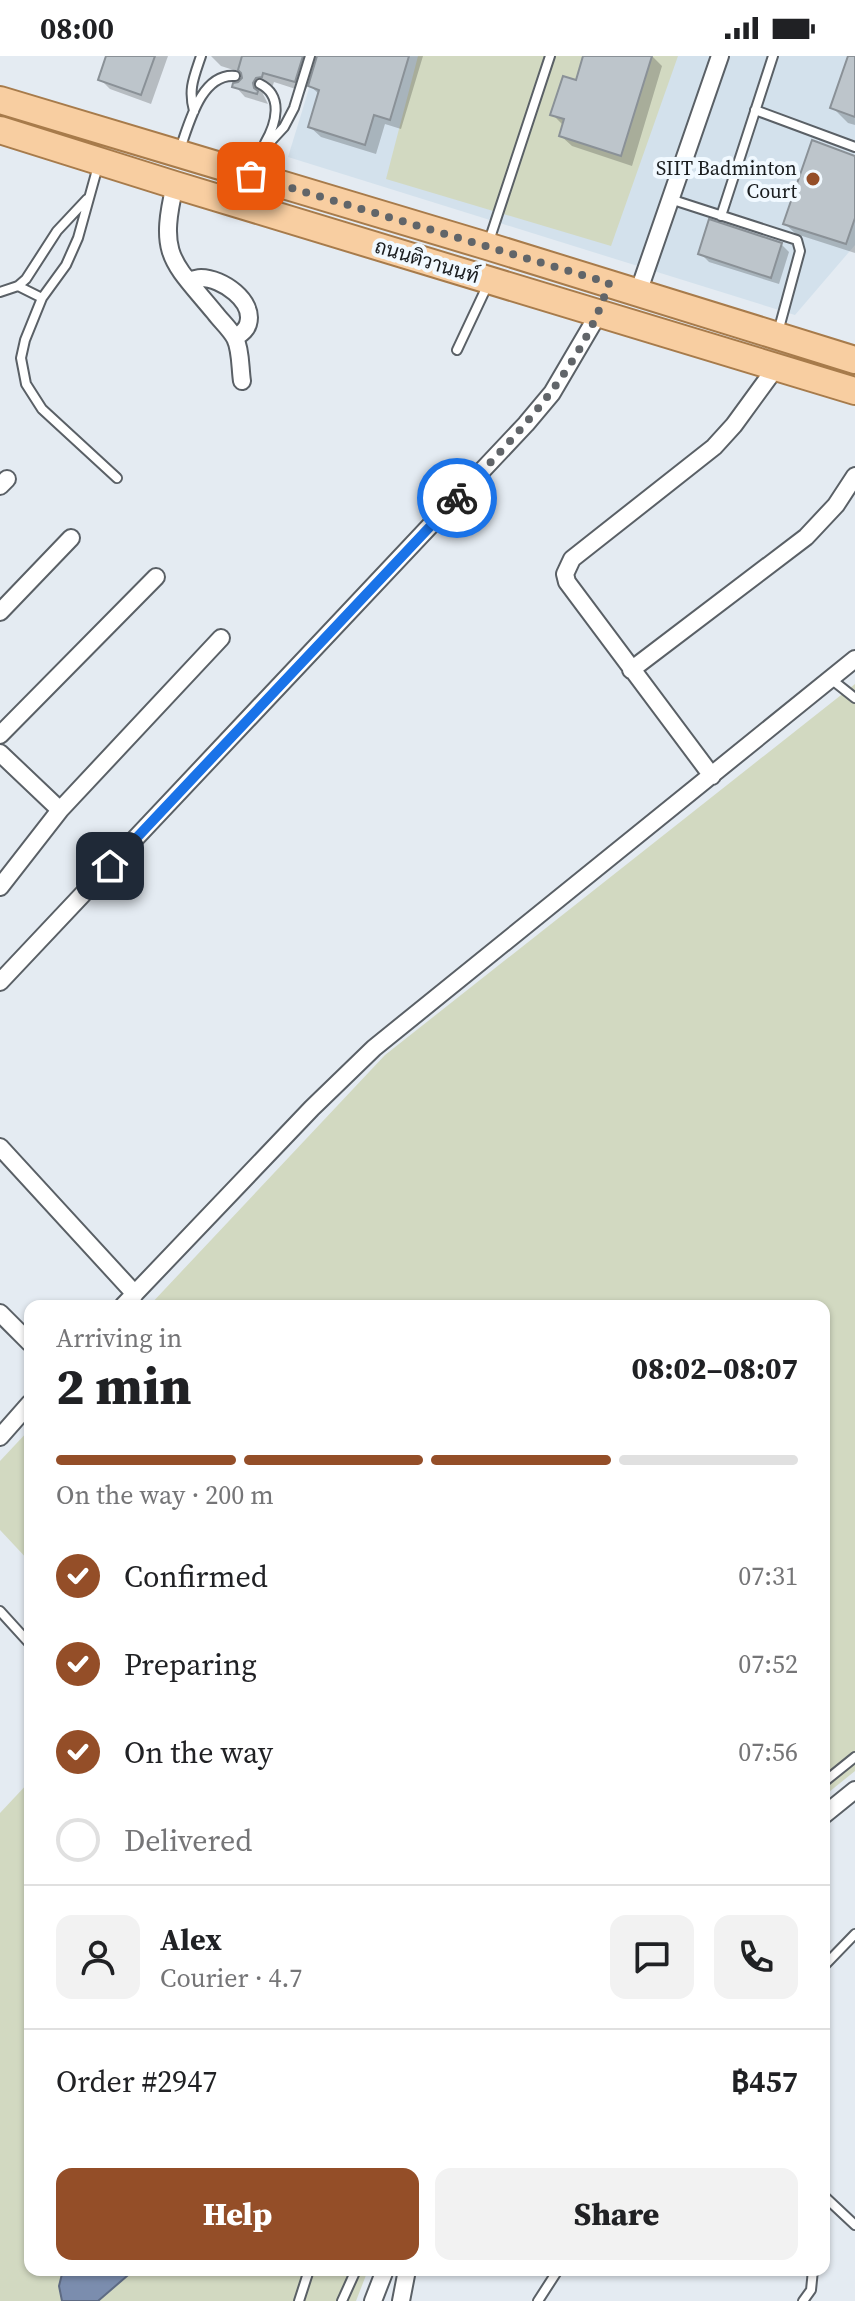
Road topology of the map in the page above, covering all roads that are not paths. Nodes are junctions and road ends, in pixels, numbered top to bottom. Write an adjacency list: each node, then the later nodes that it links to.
1 (201, 56): 10 (lane)
2 (310, 56): 15 (lane)
3 (550, 56): 20 (lane)
4 (720, 56): 18 (street)
5 (773, 56): 9 (lane)
6 (235, 76): 10 (lane)
7 (260, 84): 15 (lane)
8 (0, 100): 13 (main road, ถนนติวานนท์)
9 (755, 110): 12 (lane); 19 (lane)
10 (194, 111): 13 (lane)
11 (0, 130): 14 (main road, ถนนติวานนท์)
12 (855, 147)
13 (178, 154): 15 (main road, ถนนติวานนท์)
14 (99, 161): 16 (main road, ถนนติวานนท์); 17 (lane)
15 (255, 165): 20 (main road, ถนนติวานนท์)
16 (175, 185): 21 (street); 22 (main road, ถนนติวานนท์)
17 (90, 196): 24 (lane); 27 (lane)
18 (670, 199): 19 (lane); 26 (street)
19 (721, 216): 30 (lane)
20 (487, 246): 23 (main road, ถนนติวานนท์)
21 (188, 280): 31 (street); 31 (street)
22 (490, 280): 28 (main road, ถนนติวานนท์); 32 (lane)
23 (609, 283): 26 (main road, ถนนติวานนท์); 28 (main road)
24 (18, 286): 25 (lane); 27 (lane)
25 (0, 292)
26 (638, 293): 29 (main road); 30 (main road, ถนนติวานนท์)
27 (42, 298): 38 (lane)
28 (599, 313): 29 (main road, ถนนติวานนท์); 52 (street)
29 (629, 322): 34 (main road, ถนนติวานนท์)
30 (777, 336): 33 (main road, ถนนติวานนท์)
31 (235, 338): 35 (street)
32 (457, 350)
33 (855, 360)
34 (777, 366): 36 (main road, ถนนติวานนท์); 44 (street)
35 (242, 381)
36 (855, 391)
37 (855, 476): 44 (street)
38 (117, 478)
39 (71, 538): 41 (street)
40 (156, 577): 47 (street)
41 (0, 612)
42 (221, 638): 50 (street)
43 (855, 659): 45 (street)
44 (631, 670): 49 (street)
45 (831, 679): 46 (lane); 49 (street)
46 (855, 698)
47 (0, 735)
48 (0, 753): 50 (street)
49 (712, 776): 54 (street)
50 (60, 810): 51 (street)
51 (0, 887)
52 (0, 982)
53 (0, 1147): 54 (street)
54 (129, 1300)
55 (0, 1313): 56 (street)
56 (24, 1337)
57 (24, 1410): 58 (street)
58 (0, 1437)
59 (0, 1611): 60 (lane)
60 (24, 1637)
61 (855, 1757): 62 (lane)
62 (830, 1777)
63 (855, 1790): 64 (street)
64 (830, 1810)
65 (855, 1934): 66 (lane)
66 (830, 1960)
67 (830, 2202): 68 (lane)
68 (855, 2225)
69 (307, 2276): 75 (lane)
70 (353, 2276): 76 (lane)
71 (383, 2276): 77 (street)
72 (406, 2276): 78 (street)
73 (554, 2276): 79 (lane)
74 (812, 2276): 80 (lane)
75 (299, 2301)
76 (342, 2301)
77 (373, 2301)
78 (401, 2301)
79 (538, 2301)
80 (803, 2301)

